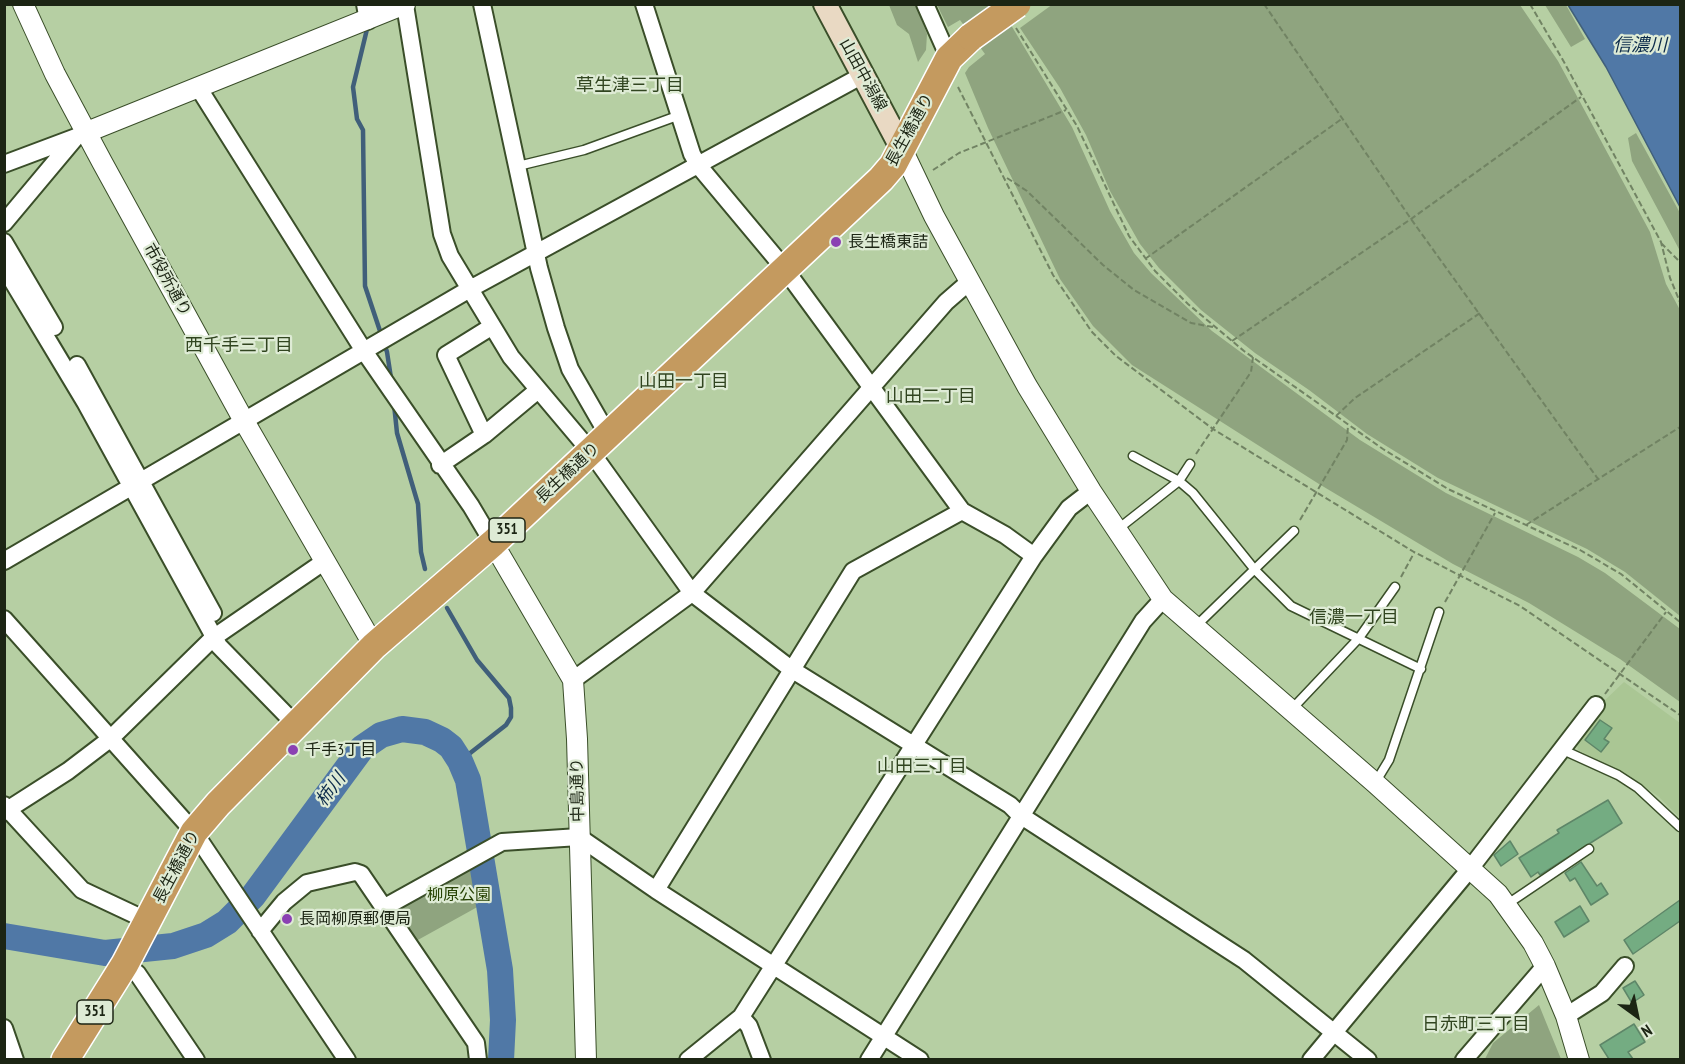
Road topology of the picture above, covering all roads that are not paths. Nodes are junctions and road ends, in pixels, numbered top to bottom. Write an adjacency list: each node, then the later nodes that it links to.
1 (23, 4): 13 (street, 市役所通り)
2 (482, 4): 17 (street)
3 (644, 4): 12 (street)
4 (825, 4): 10 (main road, 山田中潟線)
5 (925, 4): 9 (street)
6 (405, 5): 7 (street); 24 (street)
7 (374, 11): 11 (street)
8 (1016, 15): 9 (highway, 長生橋通り / 351, bridge)
9 (952, 70): 14 (highway, 長生橋通り / 351)
10 (863, 75): 14 (main road, 山田中潟線); 16 (street)
11 (198, 87): 13 (street); 26 (street)
12 (680, 115): 16 (street); 17 (lane)
13 (81, 135): 15 (street); 18 (street); 29 (street, 市役所通り)
14 (901, 147): 22 (highway, 長生橋通り / 351); 23 (street)
15 (4, 164)
16 (698, 165): 20 (street); 22 (street)
17 (518, 166): 20 (street)
18 (4, 222)
19 (4, 242): 36 (street)
20 (537, 251): 24 (street); 31 (street)
21 (4, 267): 36 (street)
22 (784, 268): 27 (street); 31 (highway, 長生橋通り / 351)
23 (969, 282): 27 (street); 37 (street)
24 (468, 290): 25 (street); 26 (street)
25 (491, 327): 28 (street); 30 (street)
26 (364, 351): 29 (street); 34 (street)
27 (873, 387): 38 (street); 47 (street)
28 (538, 390): 30 (street); 31 (street)
29 (244, 421): 36 (street); 44 (street, 市役所通り)
30 (484, 435): 34 (street)
31 (600, 443): 41 (highway, 長生橋通り / 351); 47 (street)
32 (1133, 456): 35 (lane)
33 (1190, 464): 35 (lane)
34 (440, 465): 41 (street)
35 (1179, 481): 39 (lane); 45 (lane)
36 (136, 484): 43 (street); 52 (street)
37 (1091, 491): 39 (street); 42 (street)
38 (962, 511): 42 (street); 55 (street)
39 (1118, 529): 48 (street)
40 (1294, 531): 45 (lane)
41 (493, 543): 54 (highway, 長生橋通り / 351); 57 (street, 中島通り)
42 (1034, 556): 62 (street)
43 (4, 561)
44 (325, 561): 52 (street); 54 (street, 市役所通り)
45 (1255, 570): 51 (lane); 53 (lane)
46 (1395, 587): 53 (lane)
47 (692, 593): 55 (street); 57 (street)
48 (1162, 599): 51 (street); 66 (street)
49 (1439, 612): 56 (lane)
50 (4, 619): 61 (street)
51 (1196, 626): 59 (street)
52 (218, 635): 60 (street); 61 (street)
53 (1359, 638): 56 (lane); 59 (lane)
54 (374, 646): 60 (highway, 長生橋通り / 351)
55 (791, 669): 62 (street); 72 (street)
56 (1421, 669): 64 (lane)
57 (573, 680): 69 (street, 中島通り)
58 (1596, 705): 63 (street)
59 (1291, 711): 64 (street)
60 (295, 724): 68 (highway, 長生橋通り / 351)
61 (110, 739): 65 (street); 68 (street)
62 (913, 744): 66 (street); 77 (street)
63 (1563, 750): 67 (lane); 71 (street)
64 (1375, 783): 71 (street)
65 (6, 809): 76 (street)
66 (1020, 815): 84 (street); 85 (street)
67 (1680, 827)
68 (194, 832): 75 (street); 76 (highway, 長生橋通り / 351)
69 (579, 837): 72 (street); 74 (street); 91 (street, 中島通り)
70 (1589, 849): 73 (lane)
71 (1469, 870): 73 (street); 84 (street)
72 (656, 891): 77 (street)
73 (1506, 904): 78 (street)
74 (385, 907): 75 (street); 90 (street)
75 (256, 924): 89 (street)
76 (144, 928): 80 (highway, 351)
77 (773, 966): 82 (street); 85 (street)
78 (1545, 966): 81 (street); 98 (street)
79 (1625, 966): 81 (street)
80 (131, 968): 87 (highway, 351); 88 (street)
81 (1566, 1016): 99 (street)
82 (741, 1017): 92 (street); 93 (street)
83 (4, 1028): 86 (street)
84 (1332, 1031): 96 (street); 97 (street)
85 (883, 1037): 94 (street); 95 (street)
86 (15, 1059)
87 (65, 1059)
88 (195, 1059)
89 (347, 1059)
90 (478, 1059)
91 (586, 1059)
92 (688, 1059)
93 (762, 1059)
94 (869, 1059)
95 (920, 1059)
96 (1311, 1059)
97 (1368, 1059)
98 (1464, 1059)
99 (1579, 1059)

